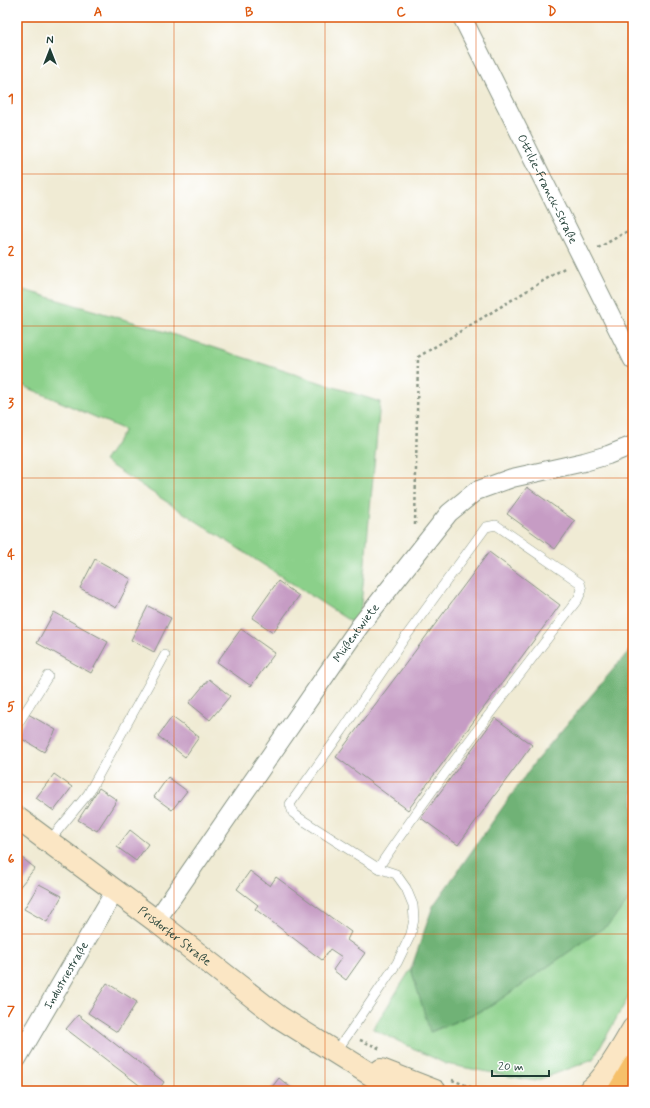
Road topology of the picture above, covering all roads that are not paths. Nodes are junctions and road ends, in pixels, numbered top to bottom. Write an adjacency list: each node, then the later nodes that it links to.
1 (462, 17): 2 (street, Ottilie-Franck-Straße)
2 (633, 360)
3 (633, 445): 11 (street, Müßentwiete)
4 (165, 654): 8 (lane)
5 (48, 676): 6 (lane)
6 (17, 725)
7 (17, 818): 8 (main road, Prisdorfer Straße)
8 (49, 841): 10 (main road, Prisdorfer Straße)
9 (378, 868): 9 (lane); 13 (lane)
10 (115, 891): 11 (main road, Prisdorfer Straße); 14 (street, Industriestraße)
11 (156, 921): 13 (main road, Prisdorfer Straße)
12 (633, 1029): 18 (main road)
13 (335, 1052): 16 (main road, Prisdorfer Straße); 17 (main road, Prisdorfer Straße)
14 (17, 1059)
15 (633, 1067): 19 (main road)
16 (397, 1091)
17 (435, 1091)
18 (589, 1091)
19 (619, 1091)

